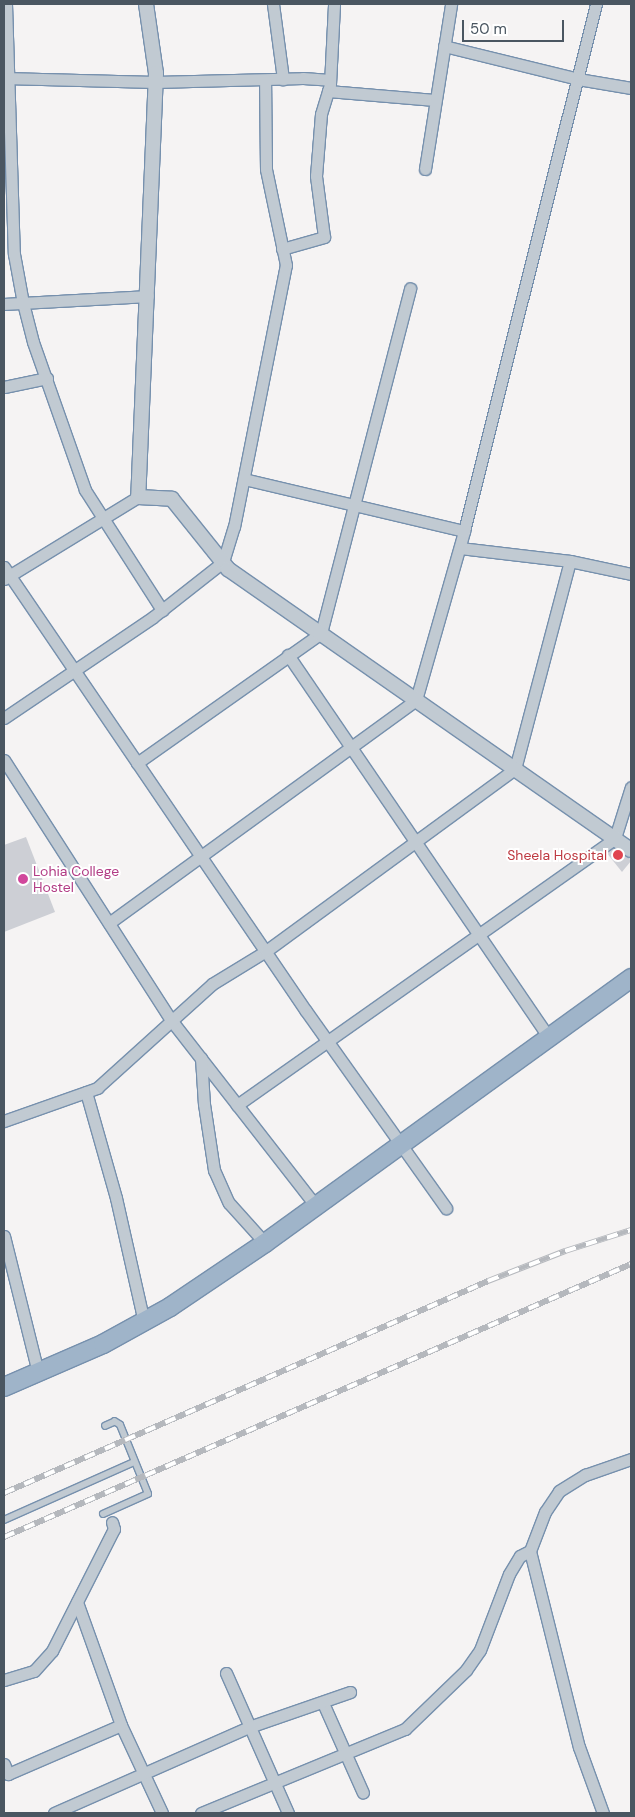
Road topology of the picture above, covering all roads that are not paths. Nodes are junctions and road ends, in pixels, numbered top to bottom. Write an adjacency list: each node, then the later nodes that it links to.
1 (6, 4): 8 (street)
2 (146, 4): 12 (street)
3 (273, 4): 9 (street)
4 (334, 4): 13 (street)
5 (452, 4): 7 (street)
6 (596, 4): 10 (street)
7 (444, 46): 10 (street); 15 (street)
8 (6, 78): 12 (street); 17 (street)
9 (283, 79): 11 (street); 13 (street)
10 (578, 79): 14 (street); 29 (street)
11 (265, 80): 12 (street); 18 (street)
12 (155, 82): 20 (street)
13 (329, 86): 15 (street); 18 (street)
14 (631, 88)
15 (435, 100): 16 (street)
16 (425, 169)
17 (8, 190): 21 (street)
18 (282, 248): 25 (street)
19 (410, 288): 27 (street)
20 (148, 296): 21 (street); 26 (street)
21 (23, 303): 22 (street); 23 (street)
22 (4, 304)
23 (47, 378): 24 (street); 28 (street)
24 (4, 388)
25 (244, 479): 27 (street); 32 (street)
26 (138, 497): 28 (street); 32 (street)
27 (356, 506): 29 (street); 36 (street)
28 (105, 516): 33 (street); 35 (street)
29 (464, 531): 30 (street)
30 (460, 548): 31 (street); 39 (street)
31 (570, 561): 34 (street); 44 (street)
32 (223, 562): 35 (street); 36 (street)
33 (5, 574): 38 (street)
34 (631, 574)
35 (162, 610): 38 (street)
36 (322, 634): 37 (street); 39 (street)
37 (288, 655): 41 (street); 43 (street)
38 (73, 671): 40 (street); 43 (street)
39 (416, 700): 41 (street); 44 (street)
40 (4, 718)
41 (350, 746): 47 (street); 49 (street)
42 (4, 760): 50 (street)
43 (137, 763): 49 (street)
44 (515, 769): 46 (street); 47 (street)
45 (631, 787): 46 (street)
46 (615, 838): 48 (street); 51 (street)
47 (416, 842): 51 (street); 52 (street)
48 (631, 850)
49 (200, 854): 50 (street); 52 (street)
50 (109, 923): 54 (street)
51 (479, 935): 55 (street); 56 (street)
52 (266, 951): 54 (street); 56 (street)
53 (631, 978): 55 (highway)
54 (171, 1020): 57 (street); 58 (street)
55 (549, 1037): 61 (highway)
56 (327, 1040): 59 (street); 61 (street)
57 (201, 1058): 59 (street); 65 (street)
58 (86, 1092): 60 (street); 66 (street)
59 (237, 1105): 62 (street)
60 (4, 1121)
61 (401, 1144): 62 (highway); 63 (street)
62 (316, 1206): 65 (highway)
63 (446, 1208)
64 (4, 1236): 67 (street)
65 (265, 1243): 66 (highway)
66 (144, 1322): 67 (highway)
67 (38, 1372): 68 (highway)
68 (4, 1387)
69 (106, 1426): 71 (lane)
70 (631, 1459): 75 (street)
71 (134, 1462): 72 (lane); 73 (lane)
72 (103, 1514)
73 (4, 1520)
74 (112, 1522): 76 (street)
75 (530, 1551): 83 (street); 92 (street)
76 (77, 1602): 78 (street); 81 (street)
77 (226, 1673): 82 (street)
78 (4, 1680)
79 (350, 1692): 80 (street)
80 (324, 1703): 82 (street); 83 (street)
81 (121, 1725): 84 (street); 85 (street)
82 (249, 1727): 85 (street); 86 (street)
83 (345, 1753): 86 (street); 87 (street)
84 (4, 1764)
85 (143, 1774): 88 (street); 89 (street)
86 (274, 1781): 90 (street); 91 (street)
87 (363, 1793)
88 (54, 1813)
89 (162, 1813)
90 (201, 1813)
91 (288, 1813)
92 (603, 1813)

